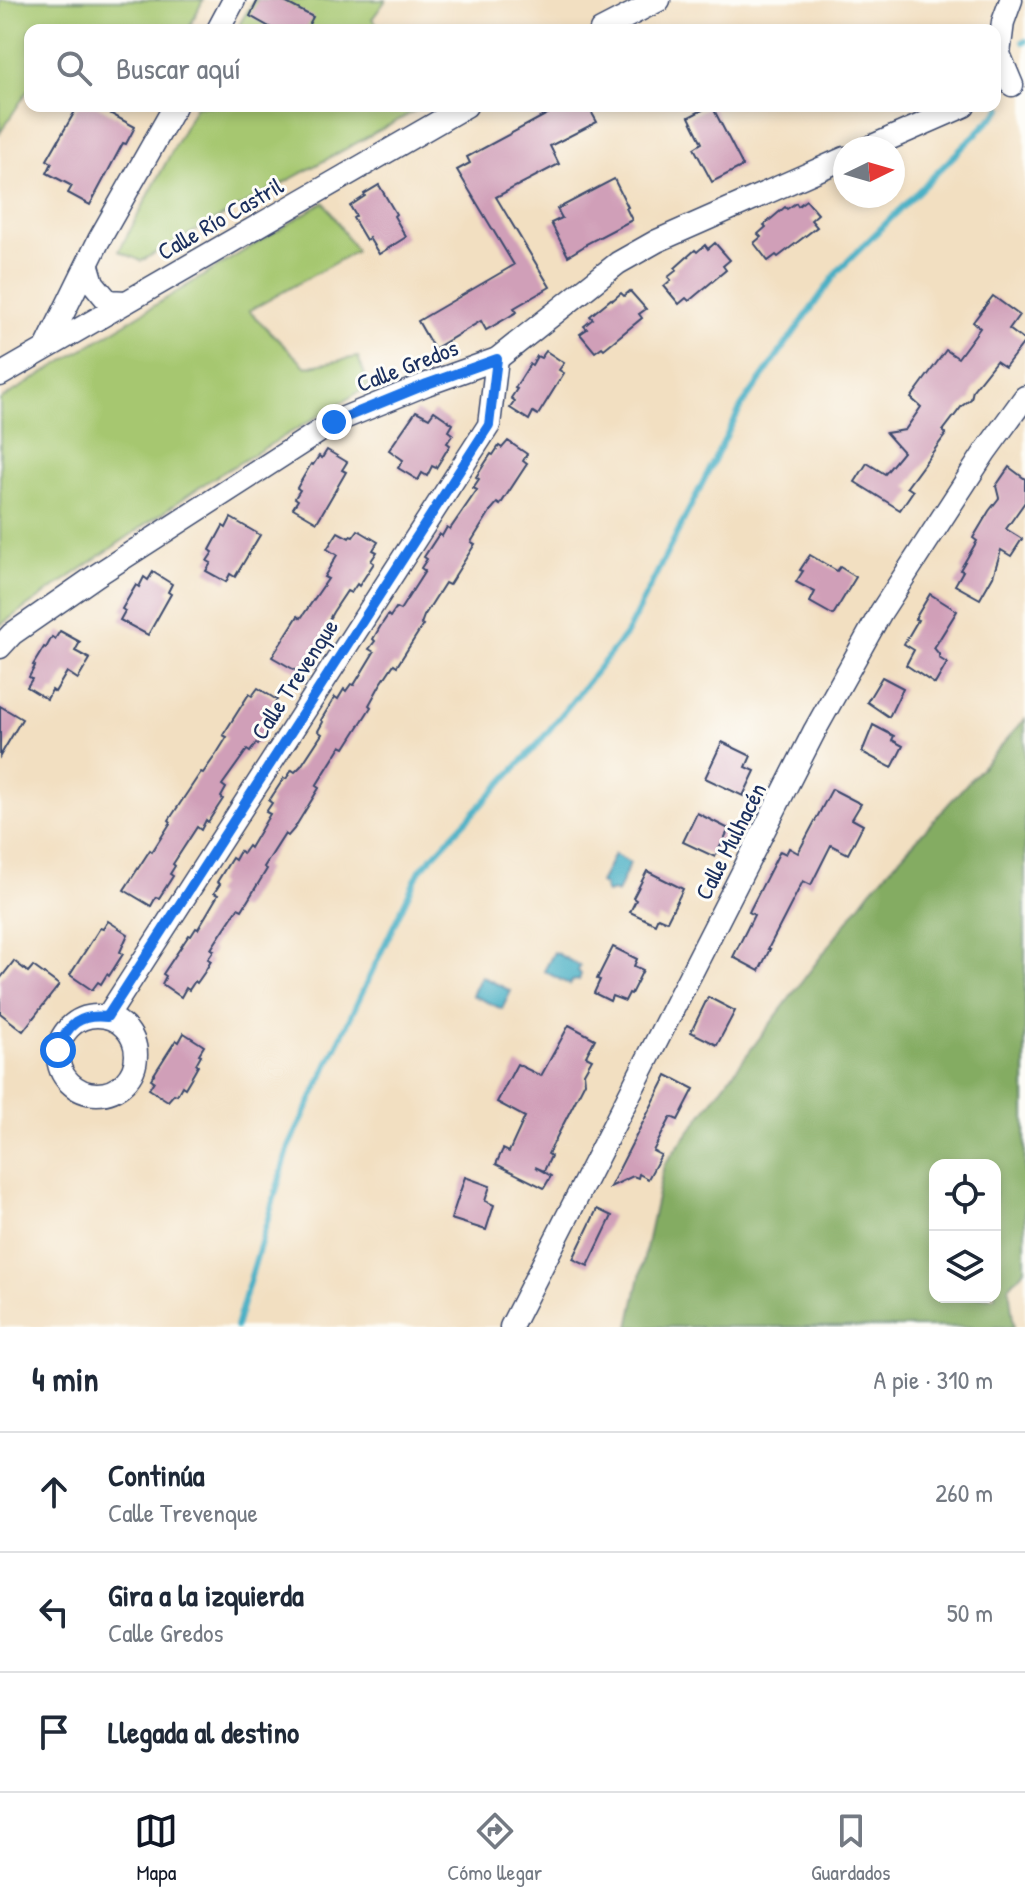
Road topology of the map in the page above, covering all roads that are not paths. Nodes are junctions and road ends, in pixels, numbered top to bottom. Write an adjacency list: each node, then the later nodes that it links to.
1 (234, 0): 4 (street)
2 (659, 0): 5 (street)
3 (1011, 0): 6 (street)
4 (221, 24)
5 (613, 24)
6 (1001, 38)
7 (1001, 59): 8 (street)
8 (1011, 85)
9 (172, 112): 14 (street)
10 (456, 112): 15 (street, Calle Río Castril)
11 (950, 112): 12 (street)
12 (895, 136)
13 (833, 163): 17 (street, Calle Gredos)
14 (88, 266): 15 (street); 16 (street)
15 (126, 302): 16 (street, Calle Río Castril)
16 (47, 346): 18 (street, Calle Río Castril)
17 (497, 359): 20 (street, Calle Gredos); 21 (street, Calle Trevenque)
18 (0, 375)
19 (1025, 397): 22 (street, Calle Mulhacén)
20 (0, 647)
21 (107, 1017)
22 (511, 1327)

